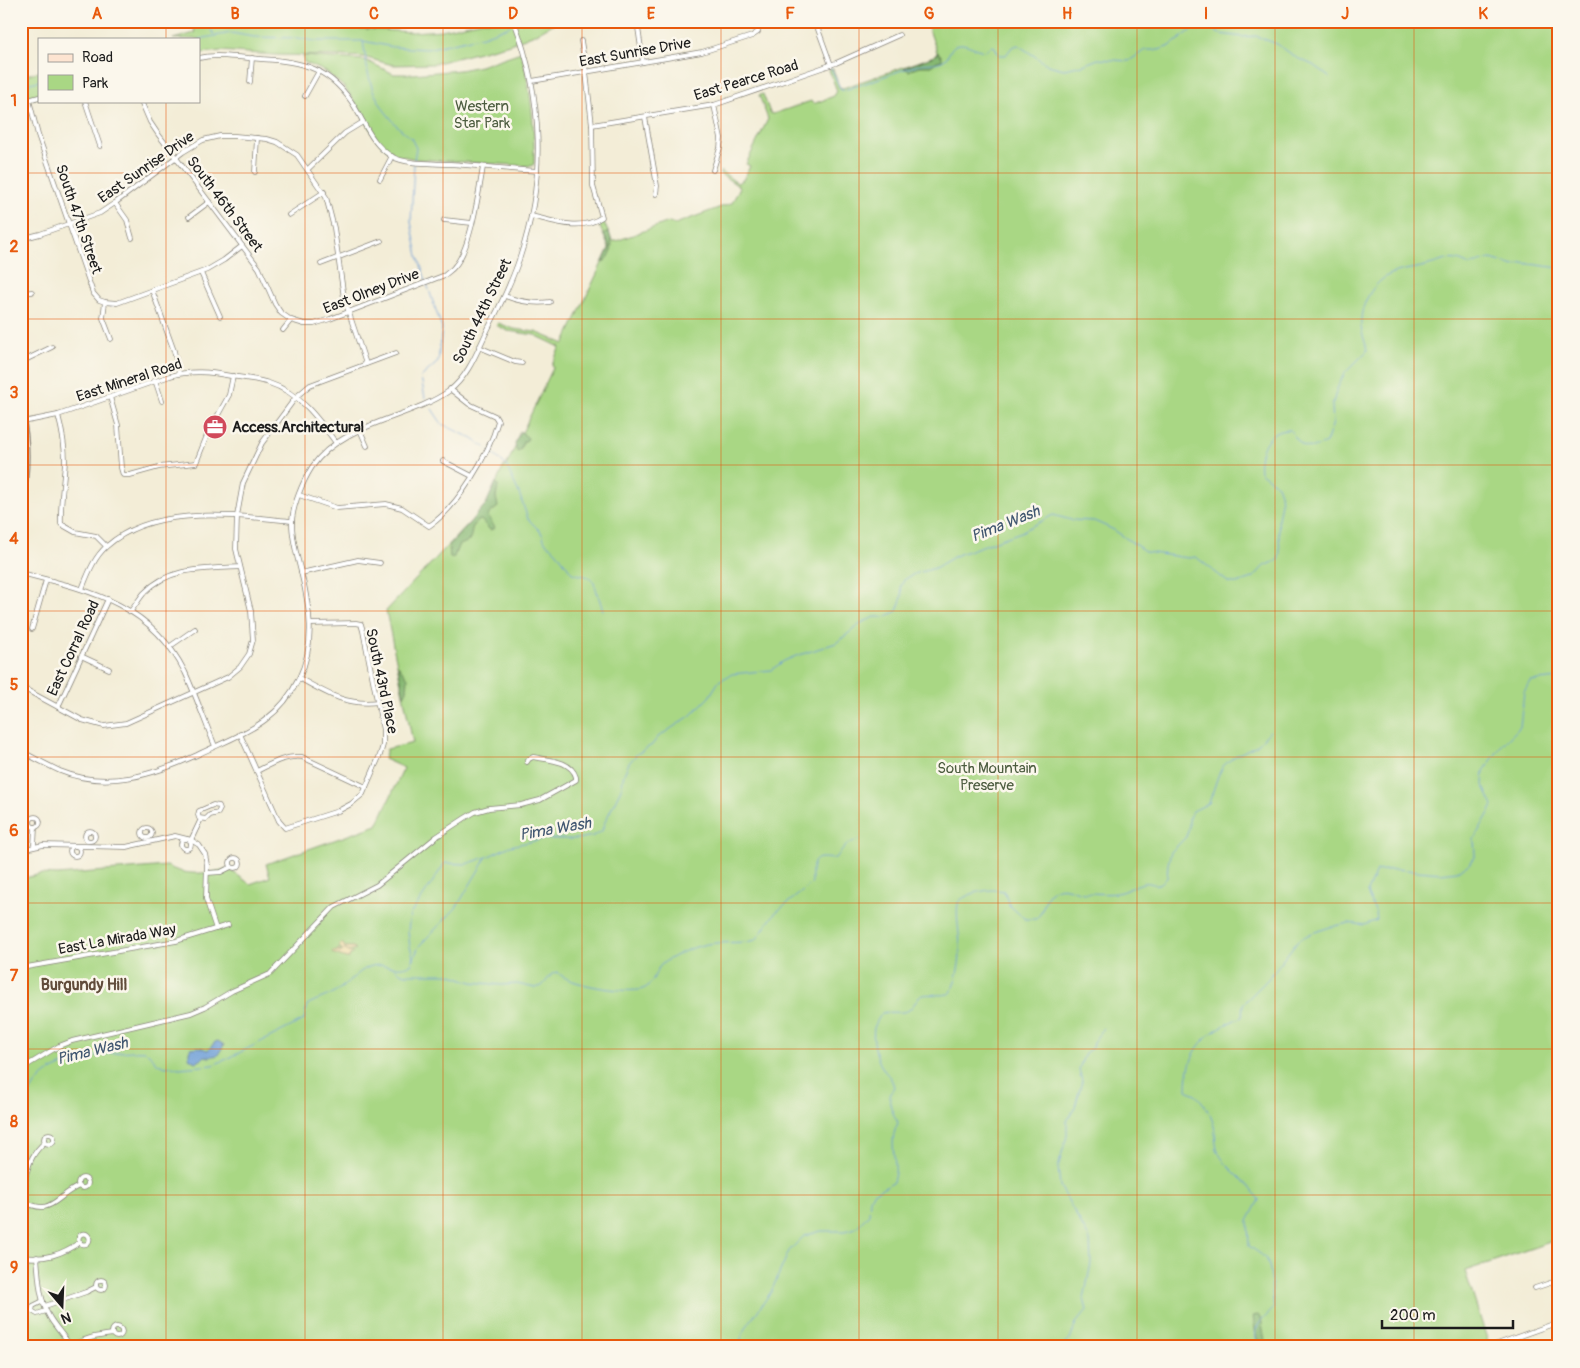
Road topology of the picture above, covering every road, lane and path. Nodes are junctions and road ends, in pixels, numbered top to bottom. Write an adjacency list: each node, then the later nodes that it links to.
1 (637, 21): 9 (street)
2 (757, 21): 9 (street, East Sunrise Drive)
3 (815, 21): 10 (street)
4 (514, 22): 13 (street, South 44th Street)
5 (899, 35): 10 (street, East Pearce Road)
6 (581, 42): 12 (street)
7 (200, 58): 8 (street)
8 (252, 58): 11 (street); 14 (street)
9 (644, 62): 12 (street, East Sunrise Drive)
10 (831, 65): 21 (street, East Pearce Road)
11 (319, 71): 15 (street); 23 (street)
12 (586, 72): 13 (street, East Sunrise Drive); 24 (street)
13 (532, 81): 32 (street, South 44th Street)
14 (250, 82)
15 (305, 96)
16 (38, 97): 17 (street)
17 (29, 100): 18 (street); 44 (street, South 47th Street)
18 (21, 102)
19 (85, 102): 26 (street)
20 (141, 102): 28 (street, South 46th Street)
21 (714, 105): 22 (street, East Pearce Road); 31 (street)
22 (645, 117): 24 (street, East Pearce Road); 36 (street)
23 (363, 122): 27 (street); 30 (street)
24 (592, 125): 40 (street)
25 (257, 138): 28 (street, East Sunrise Drive); 30 (street, East Sunrise Drive); 33 (street)
26 (100, 146)
27 (392, 156): 29 (street); 34 (street)
28 (176, 158): 37 (street, South 46th Street); 38 (street, East Sunrise Drive)
29 (482, 167): 32 (street); 43 (street)
30 (308, 169): 35 (street, East Sunrise Drive)
31 (713, 170)
32 (537, 171): 40 (street, South 44th Street)
33 (254, 172)
34 (380, 179)
35 (324, 192): 39 (street); 49 (street, East Sunrise Drive)
36 (656, 194)
37 (209, 202): 41 (street); 48 (street, South 46th Street)
38 (115, 204): 44 (street, East Sunrise Drive); 45 (street)
39 (289, 215)
40 (531, 216): 55 (street, South 44th Street)
41 (189, 217)
42 (444, 220): 43 (street)
43 (472, 223): 58 (street, East Olney Drive)
44 (69, 224): 46 (street, East Sunrise Drive); 56 (street, South 47th Street)
45 (132, 238)
46 (21, 239)
47 (381, 240): 49 (street)
48 (242, 246): 51 (street); 60 (street, South 46th Street)
49 (338, 257): 50 (street); 58 (street, East Sunrise Drive)
50 (320, 264)
51 (201, 273): 52 (street); 59 (street)
52 (152, 290): 56 (street); 69 (street)
53 (32, 292): 54 (street)
54 (21, 293)
55 (505, 296): 57 (street); 64 (street, South 44th Street)
56 (105, 302): 62 (street)
57 (550, 302)
58 (349, 312): 60 (street, East Olney Drive); 68 (street, East Sunrise Drive)
59 (220, 316)
60 (291, 320): 61 (street)
61 (283, 330)
62 (110, 339)
63 (52, 347): 66 (street)
64 (479, 347): 67 (street); 72 (street, South 44th Street)
65 (396, 353): 68 (street)
66 (21, 362)
67 (522, 363)
68 (366, 364): 74 (street)
69 (179, 373): 70 (street, East Mineral Road); 71 (street, East Mineral Road)
70 (233, 376): 73 (street); 74 (street, East Mineral Road)
71 (155, 380): 73 (street, East Mineral Road); 75 (street)
72 (450, 389): 79 (street, South 44th Street); 83 (street)
73 (110, 397): 77 (street, East Mineral Road)
74 (296, 397): 80 (street, East Mineral Road); 86 (street)
75 (162, 401)
76 (21, 414): 78 (main road)
77 (58, 414): 78 (street, East Mineral Road); 88 (street)
78 (23, 422): 85 (main road)
79 (360, 430): 80 (street, South 44th Street); 81 (street)
80 (336, 444): 84 (street, South 44th Street)
81 (367, 446)
82 (443, 461): 83 (street)
83 (472, 476): 84 (street)
84 (299, 495): 87 (street, South 44th Street)
85 (21, 502)
86 (237, 516): 87 (street); 88 (street); 90 (street)
87 (292, 521): 92 (street, South 44th Street)
88 (106, 546): 94 (street)
89 (380, 563): 92 (street)
90 (240, 567): 96 (street); 105 (street)
91 (21, 573): 93 (street)
92 (301, 573): 97 (street, South 44th Street)
93 (46, 580): 94 (street); 98 (street)
94 (82, 589): 95 (street)
95 (108, 599): 96 (street); 101 (street, East Corral Road)
96 (130, 612): 100 (street)
97 (310, 624): 103 (street, South 44th Street); 106 (street, South 43rd Place)
98 (32, 628)
99 (195, 629): 100 (street)
100 (169, 648): 105 (street)
101 (81, 656): 102 (street); 107 (street, East Corral Road)
102 (109, 669)
103 (299, 678): 106 (street); 108 (street, South 44th Street)
104 (21, 687): 107 (street)
105 (194, 693): 107 (street); 109 (street)
106 (378, 702): 113 (street, South 43rd Place)
107 (58, 707)
108 (240, 734): 109 (street, South 44th Street); 112 (street)
109 (215, 746): 110 (street, South 44th Street)
110 (21, 751)
111 (527, 762): 126 (street)
112 (257, 771): 113 (street); 113 (street, South 43rd Place)
113 (366, 787)
114 (201, 819): 114 (street); 116 (street)
115 (35, 827): 118 (street)
116 (190, 840): 119 (street); 122 (street)
117 (89, 841): 119 (street)
118 (34, 846): 119 (street); 120 (street)
119 (90, 847)
120 (21, 850)
121 (231, 867): 122 (street)
122 (207, 873): 124 (street)
123 (228, 925): 124 (street, East La Mirada Way)
124 (216, 929): 125 (street, East La Mirada Way)
125 (21, 968)
126 (21, 1069)
127 (45, 1142): 129 (street)
128 (79, 1186): 130 (street)
129 (21, 1188)
130 (21, 1200)
131 (80, 1242): 133 (street)
132 (21, 1257): 133 (street)
133 (37, 1257): 137 (street)
134 (1559, 1280): 136 (street)
135 (96, 1287): 138 (street)
136 (1535, 1288)
137 (43, 1301): 138 (street); 138 (street)
138 (45, 1308): 141 (street)
139 (1559, 1322): 142 (street)
140 (112, 1334): 141 (street)
141 (71, 1347)
142 (1489, 1347)

